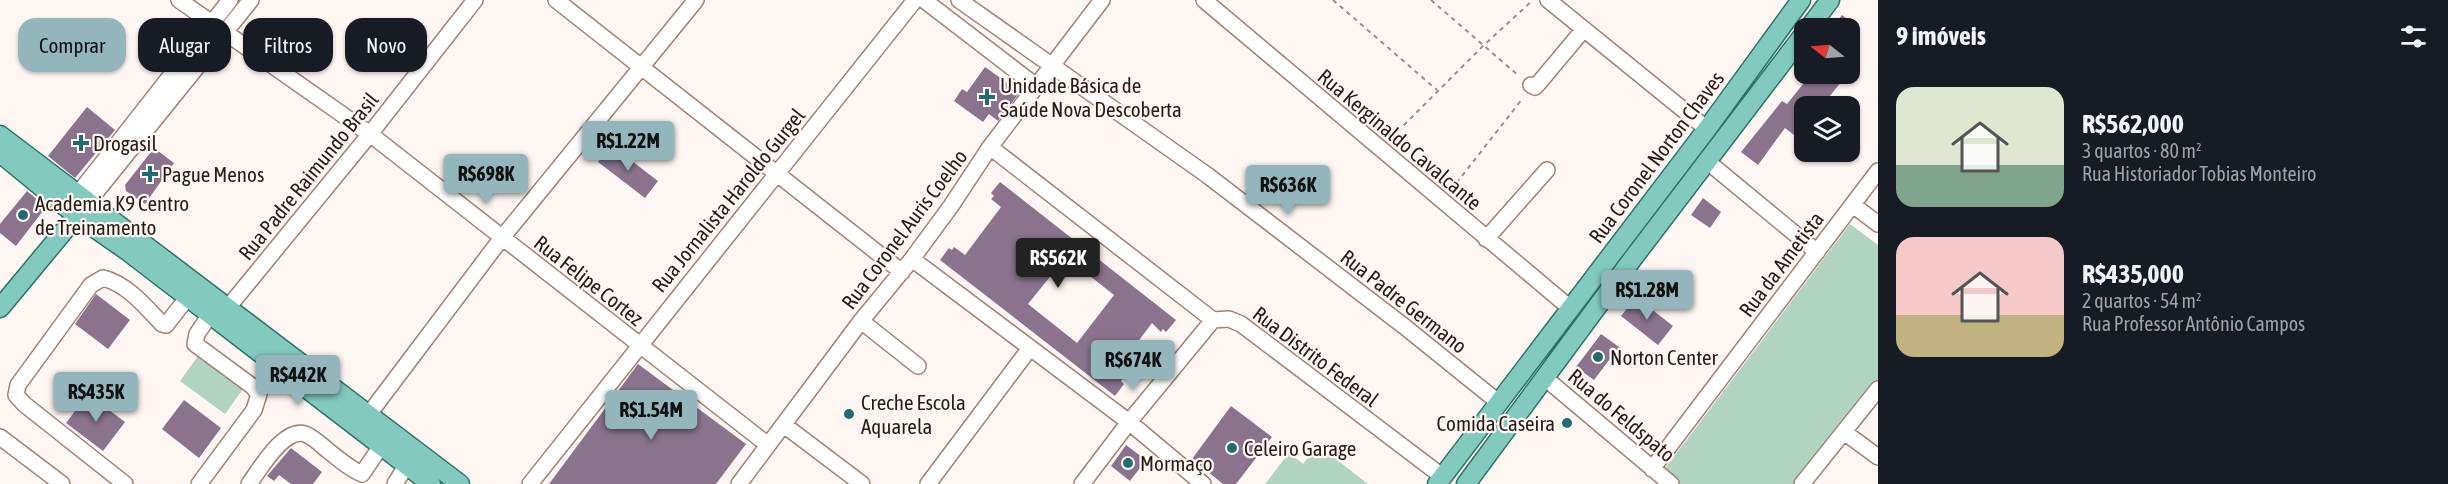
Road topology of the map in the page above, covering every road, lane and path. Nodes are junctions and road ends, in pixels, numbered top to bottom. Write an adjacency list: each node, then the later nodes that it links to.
1 (179, 0): 18 (street, Rua Felipe Cortez)
2 (230, 0): 19 (street)
3 (252, 0): 20 (street)
4 (475, 0): 33 (street, Rua Padre Raimundo Brasil)
5 (556, 0): 27 (street)
6 (696, 0): 27 (street)
7 (915, 0): 41 (street, Rua Jornalista Haroldo Gurgel)
8 (924, 0): 29 (street)
9 (959, 0): 26 (street, Rua Padre Germano)
10 (1102, 0): 26 (street, Rua Coronel Auris Coelho)
11 (1333, 0): 31 (path)
12 (1431, 0): 24 (path)
13 (1533, 0): 24 (path)
14 (1548, 0): 22 (street)
15 (1801, 0): 32 (main road, Rua Coronel Norton Chaves)
16 (1830, 0): 21 (main road)
17 (1213, 3): 36 (street, Rua Kerginaldo Cavalcante)
18 (205, 18)
19 (222, 18)
20 (229, 18)
21 (1816, 18)
22 (1584, 29): 30 (street); 32 (street)
23 (231, 36): 33 (street, Rua Felipe Cortez)
24 (1483, 46): 30 (path); 31 (path)
25 (1794, 47): 38 (main road, Rua Coronel Norton Chaves)
26 (1051, 65): 29 (street, Rua Coronel Auris Coelho); 65 (street, Rua Padre Germano)
27 (641, 69): 41 (street); 46 (street)
28 (183, 72): 43 (street)
29 (1036, 86): 35 (street, Rua Coronel Auris Coelho)
30 (1532, 86): 42 (path)
31 (1437, 90): 36 (path)
32 (1707, 129): 48 (main road, Rua Coronel Norton Chaves)
33 (370, 134): 46 (street, Rua Felipe Cortez); 57 (street, Rua Padre Raimundo Brasil)
34 (0, 135): 43 (main road)
35 (990, 147): 51 (street, Rua Coronel Auris Coelho); 58 (street, Rua Distrito Federal)
36 (1381, 149): 42 (street, Rua Kerginaldo Cavalcante)
37 (0, 153): 43 (main road)
38 (1708, 162): 49 (street); 50 (main road, Rua Coronel Norton Chaves)
39 (1547, 170): 47 (street)
40 (1878, 171): 44 (street, Rua da Ametista)
41 (777, 172): 52 (street); 60 (street, Rua Jornalista Haroldo Gurgel)
42 (1442, 201): 47 (street, Rua Kerginaldo Cavalcante)
43 (78, 205): 53 (main road); 54 (main road); 55 (main road)
44 (1853, 206): 45 (street); 49 (street, Rua da Ametista)
45 (1878, 224)
46 (501, 238): 60 (street, Rua Felipe Cortez); 66 (street)
47 (1486, 239): 56 (street, Rua Kerginaldo Cavalcante)
48 (1619, 244): 50 (main road); 56 (main road, Rua Coronel Norton Chaves)
49 (1816, 252): 77 (street, Rua da Ametista)
50 (1634, 257): 63 (main road, Rua Coronel Norton Chaves)
51 (912, 259): 52 (street, Rua Coronel Auris Coelho); 61 (street)
52 (902, 272): 59 (street, Rua Coronel Auris Coelho)
53 (0, 290)
54 (192, 292): 57 (main road); 80 (street)
55 (0, 308)
56 (1570, 308): 65 (main road, Rua Coronel Norton Chaves)
57 (218, 315): 66 (main road); 81 (street, Rua Padre Raimundo Brasil)
58 (1213, 320): 67 (street); 78 (street, Rua Distrito Federal)
59 (861, 321): 62 (street); 68 (street, Rua Coronel Auris Coelho)
60 (639, 345): 73 (street, Rua Felipe Cortez); 86 (street, Rua Jornalista Haroldo Gurgel)
61 (1030, 348): 67 (street); 89 (street)
62 (918, 366)
63 (1545, 378): 72 (main road, Rua Coronel Norton Chaves); 77 (street, Rua do Feldspato)
64 (1878, 389): 70 (street)
65 (1498, 402): 69 (main road, Rua Coronel Norton Chaves)
66 (363, 422): 74 (main road); 85 (main road)
67 (1129, 422): 90 (street); 91 (street)
68 (784, 425): 73 (street, Rua Coronel Auris Coelho); 88 (street)
69 (1479, 427): 72 (main road); 78 (main road, Rua Coronel Norton Chaves)
70 (1844, 432): 75 (street); 94 (street)
71 (0, 437): 79 (street)
72 (1497, 442): 92 (main road, Rua Coronel Norton Chaves)
73 (768, 445): 87 (street, Rua Coronel Auris Coelho)
74 (381, 446): 76 (main road); 82 (street)
75 (1878, 457)
76 (406, 466): 83 (street); 84 (main road)
77 (1652, 469): 93 (street, Rua do Feldspato)
78 (1440, 480)
79 (62, 484)
80 (125, 484)
81 (199, 484)
82 (249, 484)
83 (395, 484)
84 (431, 484)
85 (460, 484)
86 (530, 484)
87 (739, 484)
88 (862, 484)
89 (928, 484)
90 (1082, 484)
91 (1203, 484)
92 (1466, 484)
93 (1671, 484)
94 (1802, 484)

